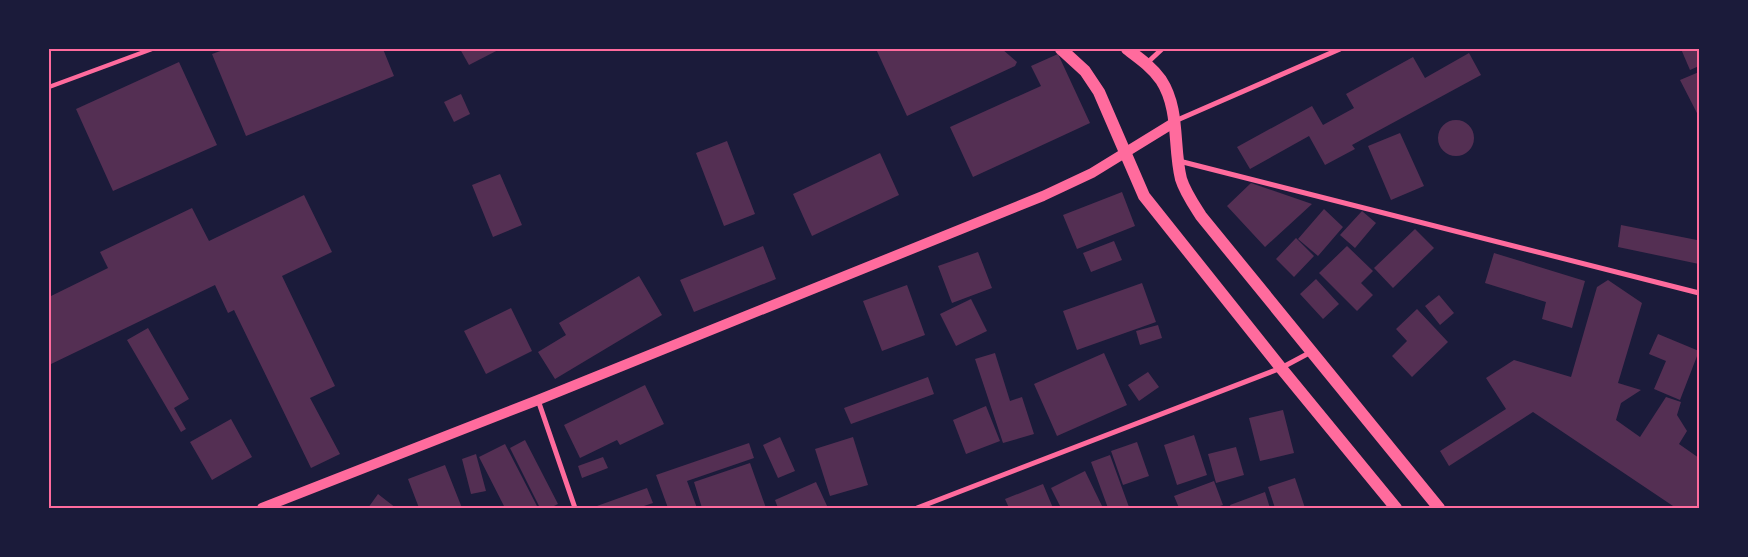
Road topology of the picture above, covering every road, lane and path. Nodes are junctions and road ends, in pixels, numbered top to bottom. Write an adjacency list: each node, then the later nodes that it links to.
1 (152, 49): 7 (lane)
2 (1061, 49): 9 (main road)
3 (1127, 49): 6 (main road)
4 (1162, 49): 6 (street)
5 (1340, 49): 8 (street)
6 (1146, 63): 8 (main road)
7 (49, 87)
8 (1175, 122): 9 (main road); 10 (main road)
9 (1125, 153): 13 (main road); 14 (main road)
10 (1178, 161): 11 (street); 12 (main road)
11 (1699, 293)
12 (1312, 352): 13 (street); 19 (main road)
13 (1281, 368): 17 (street); 18 (main road)
14 (538, 400): 15 (main road); 16 (street)
15 (262, 508)
16 (575, 508)
17 (917, 508)
18 (1396, 508)
19 (1439, 508)

